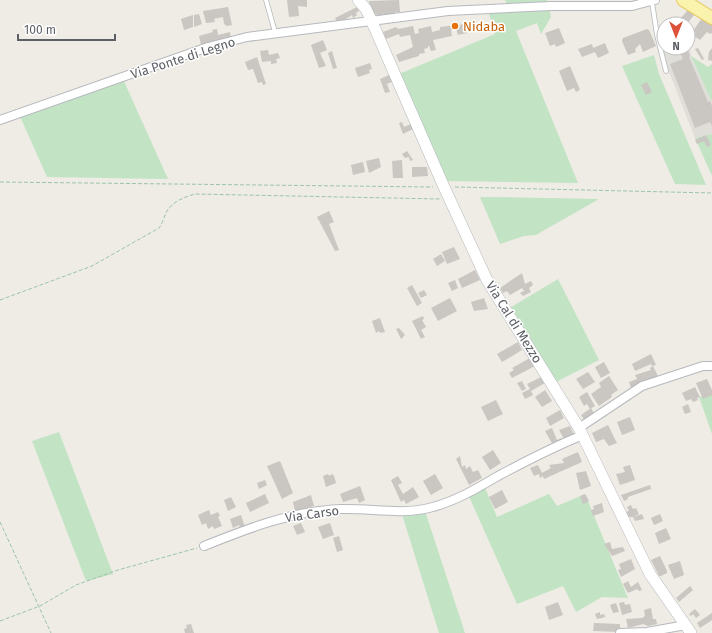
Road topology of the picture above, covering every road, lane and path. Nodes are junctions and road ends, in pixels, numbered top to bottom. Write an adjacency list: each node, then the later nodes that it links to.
1 (266, 0): 7 (lane)
2 (358, 0): 6 (street, Via Cal di Mezzo)
3 (683, 0): 5 (main road)
4 (654, 1): 6 (street, Via Ponte di Legno); 8 (lane)
5 (712, 18)
6 (372, 22): 7 (street, Via Ponte di Legno); 11 (street, Via Cal di Mezzo)
7 (275, 32): 9 (street, Via Ponte di Legno)
8 (666, 71)
9 (0, 120)
10 (0, 182): 11 (path)
11 (444, 187): 12 (path); 13 (street, Via Cal di Mezzo)
12 (712, 193)
13 (450, 200): 14 (path); 16 (street, Via Cal di Mezzo)
14 (0, 300)
15 (712, 366): 16 (street, Via Carso)
16 (581, 431): 18 (street, Via Carso); 21 (street, Via Cal di Mezzo)
17 (0, 522): 19 (path)
18 (204, 546): 19 (path)
19 (40, 606): 20 (path); 22 (path)
20 (0, 621)
21 (689, 629): 23 (street)
22 (51, 633)
23 (620, 633)

